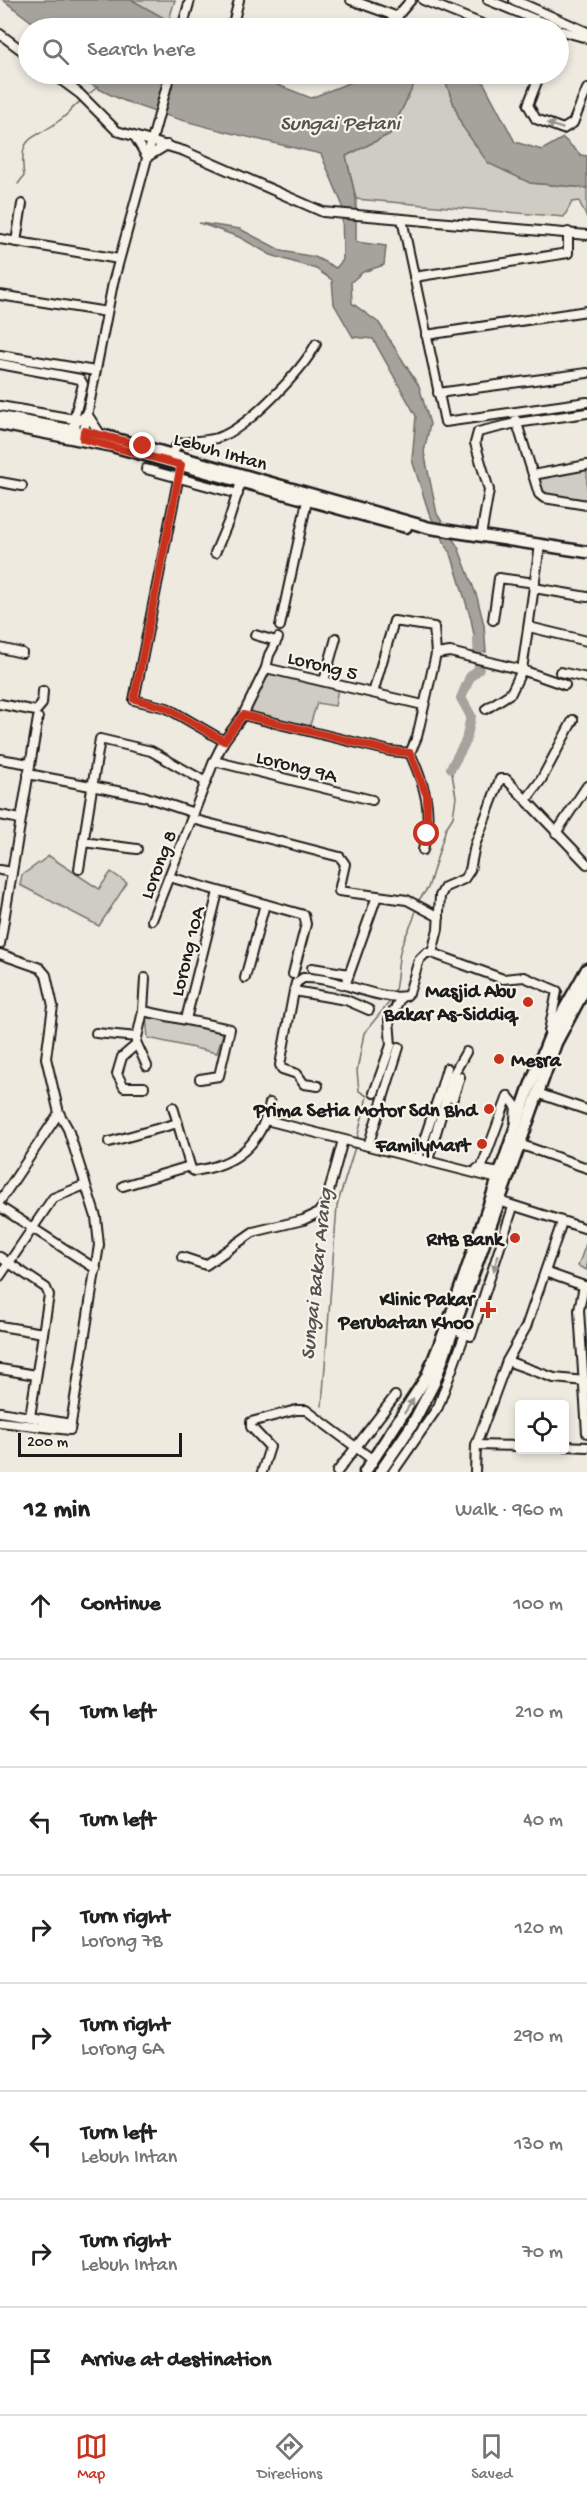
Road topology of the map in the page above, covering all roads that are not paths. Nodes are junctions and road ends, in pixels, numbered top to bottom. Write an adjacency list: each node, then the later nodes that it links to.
1 (190, 0): 9 (street)
2 (240, 0): 10 (street)
3 (351, 0): 8 (street)
4 (411, 0): 8 (street)
5 (423, 0): 11 (street)
6 (488, 0): 12 (street)
7 (514, 0): 13 (street)
8 (398, 17)
9 (186, 18)
10 (235, 18)
11 (467, 18)
12 (530, 18)
13 (555, 18)
14 (569, 24): 15 (street)
15 (587, 32)
16 (569, 33): 18 (street)
17 (0, 34): 19 (street)
18 (587, 38)
19 (18, 48)
20 (66, 84): 26 (street)
21 (167, 84): 25 (street)
22 (536, 84): 24 (street, one-way to 22)
23 (587, 88): 24 (street)
24 (584, 102)
25 (156, 124): 26 (street); 27 (street); 28 (street)
26 (135, 137): 27 (street); 29 (street)
27 (151, 140): 28 (street); 29 (street)
28 (167, 144): 29 (street); 31 (street)
29 (147, 157): 36 (street)
30 (22, 204): 35 (street)
31 (402, 219): 32 (street); 37 (street)
32 (568, 232): 33 (street); 37 (street)
33 (587, 234)
34 (0, 239): 35 (street)
35 (16, 242): 36 (street)
36 (119, 259): 40 (street)
37 (414, 277): 41 (street)
38 (0, 295): 40 (street)
39 (587, 310): 41 (street)
40 (106, 312): 47 (street)
41 (426, 335): 49 (street)
42 (316, 344): 63 (street)
43 (0, 355): 44 (street)
44 (38, 361): 46 (street); 47 (street)
45 (0, 364): 46 (street)
46 (36, 370): 55 (street)
47 (95, 371): 54 (street)
48 (587, 373): 49 (street)
49 (438, 393): 52 (street)
50 (587, 402): 52 (street)
51 (0, 406): 55 (street)
52 (514, 413): 57 (street)
53 (587, 413): 57 (street)
54 (87, 414): 59 (street); 61 (street); 62 (street)
55 (28, 416): 56 (main road, Lebuh Intan); 59 (main road, Lebuh Intan); 60 (main road)
56 (0, 417)
57 (516, 423): 67 (street); 76 (street)
58 (0, 424): 60 (main road, Lebuh Intan)
59 (70, 428): 61 (main road, Lebuh Intan)
60 (39, 430): 61 (main road, Lebuh Intan)
61 (84, 435): 62 (main road, Lebuh Intan); 64 (main road, Lebuh Intan)
62 (100, 435): 63 (main road, Lebuh Intan)
63 (171, 454): 75 (main road, Lebuh Intan)
64 (181, 465): 68 (street); 70 (main road, Lebuh Intan)
65 (587, 465): 67 (street)
66 (146, 469): 68 (street)
67 (533, 475): 74 (street)
68 (177, 477): 72 (street); 105 (street)
69 (0, 482): 71 (street)
70 (241, 482): 72 (street); 73 (main road, Lebuh Intan)
71 (22, 486)
72 (238, 494): 79 (street)
73 (307, 501): 75 (main road, Lebuh Intan); 83 (street)
74 (587, 505)
75 (432, 528): 76 (main road, Lebuh Intan)
76 (481, 536): 77 (main road, Lebuh Intan)
77 (540, 545): 78 (main road, Lebuh Intan); 80 (street)
78 (587, 552)
79 (215, 553)
80 (535, 585): 81 (street); 82 (street); 84 (street)
81 (587, 597)
82 (493, 620)
83 (280, 626)
84 (529, 627): 87 (street); 92 (street)
85 (255, 635): 91 (street)
86 (336, 638): 95 (street)
87 (587, 641)
88 (0, 648): 89 (street)
89 (22, 653)
90 (436, 654): 92 (street); 98 (street); 100 (street)
91 (266, 668): 95 (street, Lorong 5); 102 (street, Lorong 5)
92 (522, 670): 96 (street); 101 (street)
93 (560, 672): 94 (street)
94 (587, 678)
95 (324, 681): 98 (street, Lorong 5)
96 (565, 685)
97 (43, 691): 99 (street)
98 (373, 693): 100 (street, Lorong 5)
99 (0, 704)
100 (423, 705): 106 (street)
101 (486, 709)
102 (243, 715): 105 (street, Lorong 5); 106 (street)
103 (38, 718): 109 (street)
104 (573, 720): 115 (street)
105 (224, 741): 108 (street, Lorong 5)
106 (410, 753): 123 (street)
107 (0, 759): 109 (street)
108 (214, 761): 111 (street, Lorong 8); 114 (street, Lorong 9A)
109 (30, 764): 110 (street)
110 (28, 774): 113 (street); 119 (street)
111 (206, 782): 113 (street); 118 (street, Lorong 8)
112 (587, 786): 116 (street)
113 (91, 787): 118 (street); 121 (street)
114 (372, 800)
115 (526, 800): 120 (street); 132 (street)
116 (583, 801): 120 (street)
117 (0, 815): 119 (street)
118 (193, 816): 128 (street, Lorong 8); 130 (street)
119 (21, 819): 127 (street)
120 (556, 833): 124 (street)
121 (83, 842): 122 (street); 125 (street)
122 (137, 849)
123 (423, 850)
124 (587, 864)
125 (79, 869)
126 (0, 870): 127 (street)
127 (12, 872): 134 (street)
128 (169, 877): 129 (street); 133 (street, Lorong 8)
129 (219, 892): 131 (street); 150 (street, Lorong 10A)
130 (377, 896): 132 (street); 141 (street)
131 (265, 904): 140 (street); 143 (street)
132 (439, 917): 136 (street)
133 (152, 920)
134 (1, 930): 135 (street)
135 (0, 944)
136 (432, 953): 147 (street); 153 (street)
137 (0, 954): 167 (street)
138 (312, 968): 141 (street)
139 (587, 969): 153 (main road)
140 (293, 974)
141 (350, 974): 144 (street)
142 (145, 978): 149 (street)
143 (245, 978)
144 (346, 983): 146 (street); 147 (street)
145 (587, 985): 162 (main road)
146 (294, 991): 148 (street); 159 (street)
147 (399, 997): 161 (street)
148 (369, 1010)
149 (143, 1011): 150 (street); 152 (street)
150 (186, 1019): 158 (street)
151 (96, 1033): 152 (street)
152 (137, 1041): 156 (street); 160 (street)
153 (548, 1041): 170 (main road)
154 (399, 1047): 174 (street)
155 (466, 1052): 163 (street)
156 (147, 1066)
157 (447, 1068): 163 (street)
158 (200, 1080)
159 (318, 1086)
160 (144, 1087)
161 (374, 1093)
162 (537, 1093): 166 (street); 173 (main road)
163 (443, 1096): 175 (street); 176 (street)
164 (270, 1103): 168 (street)
165 (173, 1107): 169 (street)
166 (587, 1110)
167 (59, 1113): 182 (street); 184 (street)
168 (266, 1120): 171 (street); 177 (street)
169 (178, 1123): 172 (street); 177 (street)
170 (513, 1131): 180 (street); 181 (main road)
171 (347, 1141): 174 (street); 192 (street)
172 (109, 1142)
173 (519, 1144): 178 (street); 185 (main road)
174 (364, 1145): 175 (street)
175 (418, 1158): 176 (street)
176 (428, 1160): 179 (street)
177 (190, 1166): 183 (street)
178 (587, 1168)
179 (466, 1169): 180 (street); 181 (street)
180 (482, 1169): 181 (street)
181 (499, 1176): 213 (main road, one-way to 181)
182 (85, 1185): 189 (street); 194 (street)
183 (123, 1186)
184 (0, 1201)
185 (499, 1201): 187 (street); 200 (main road)
186 (0, 1207): 189 (street)
187 (513, 1207): 188 (street); 200 (street, one-way to 200)
188 (562, 1222): 190 (street); 195 (street)
189 (33, 1228): 193 (street); 194 (street)
190 (587, 1229)
191 (0, 1257): 193 (street)
192 (182, 1257)
193 (9, 1263): 196 (street); 199 (street)
194 (96, 1269): 211 (street)
195 (545, 1272): 197 (street); 201 (street)
196 (0, 1276)
197 (586, 1286): 204 (street)
198 (0, 1326): 199 (street)
199 (42, 1333): 203 (street)
200 (463, 1333): 205 (main road); 206 (street)
201 (507, 1360): 204 (street); 217 (street)
202 (0, 1369): 203 (street)
203 (36, 1375): 209 (street)
204 (585, 1381): 215 (street)
205 (434, 1383): 206 (street); 212 (main road)
206 (446, 1388): 214 (street)
207 (395, 1396): 221 (street)
208 (0, 1412): 209 (street)
209 (30, 1417): 211 (street)
210 (0, 1422): 211 (street)
211 (71, 1424)
212 (412, 1425): 214 (street); 216 (main road)
213 (394, 1428): 216 (main road); 222 (main road)
214 (424, 1429): 227 (street)
215 (587, 1433)
216 (405, 1435): 226 (main road)
217 (476, 1445): 218 (street); 228 (street)
218 (515, 1446)
219 (569, 1446): 220 (street)
220 (587, 1447)
221 (356, 1448): 222 (street); 223 (street); 224 (street)
222 (373, 1460): 225 (main road)
223 (262, 1472)
224 (337, 1472)
225 (365, 1472)
226 (380, 1472)
227 (393, 1472)
228 (475, 1472)

